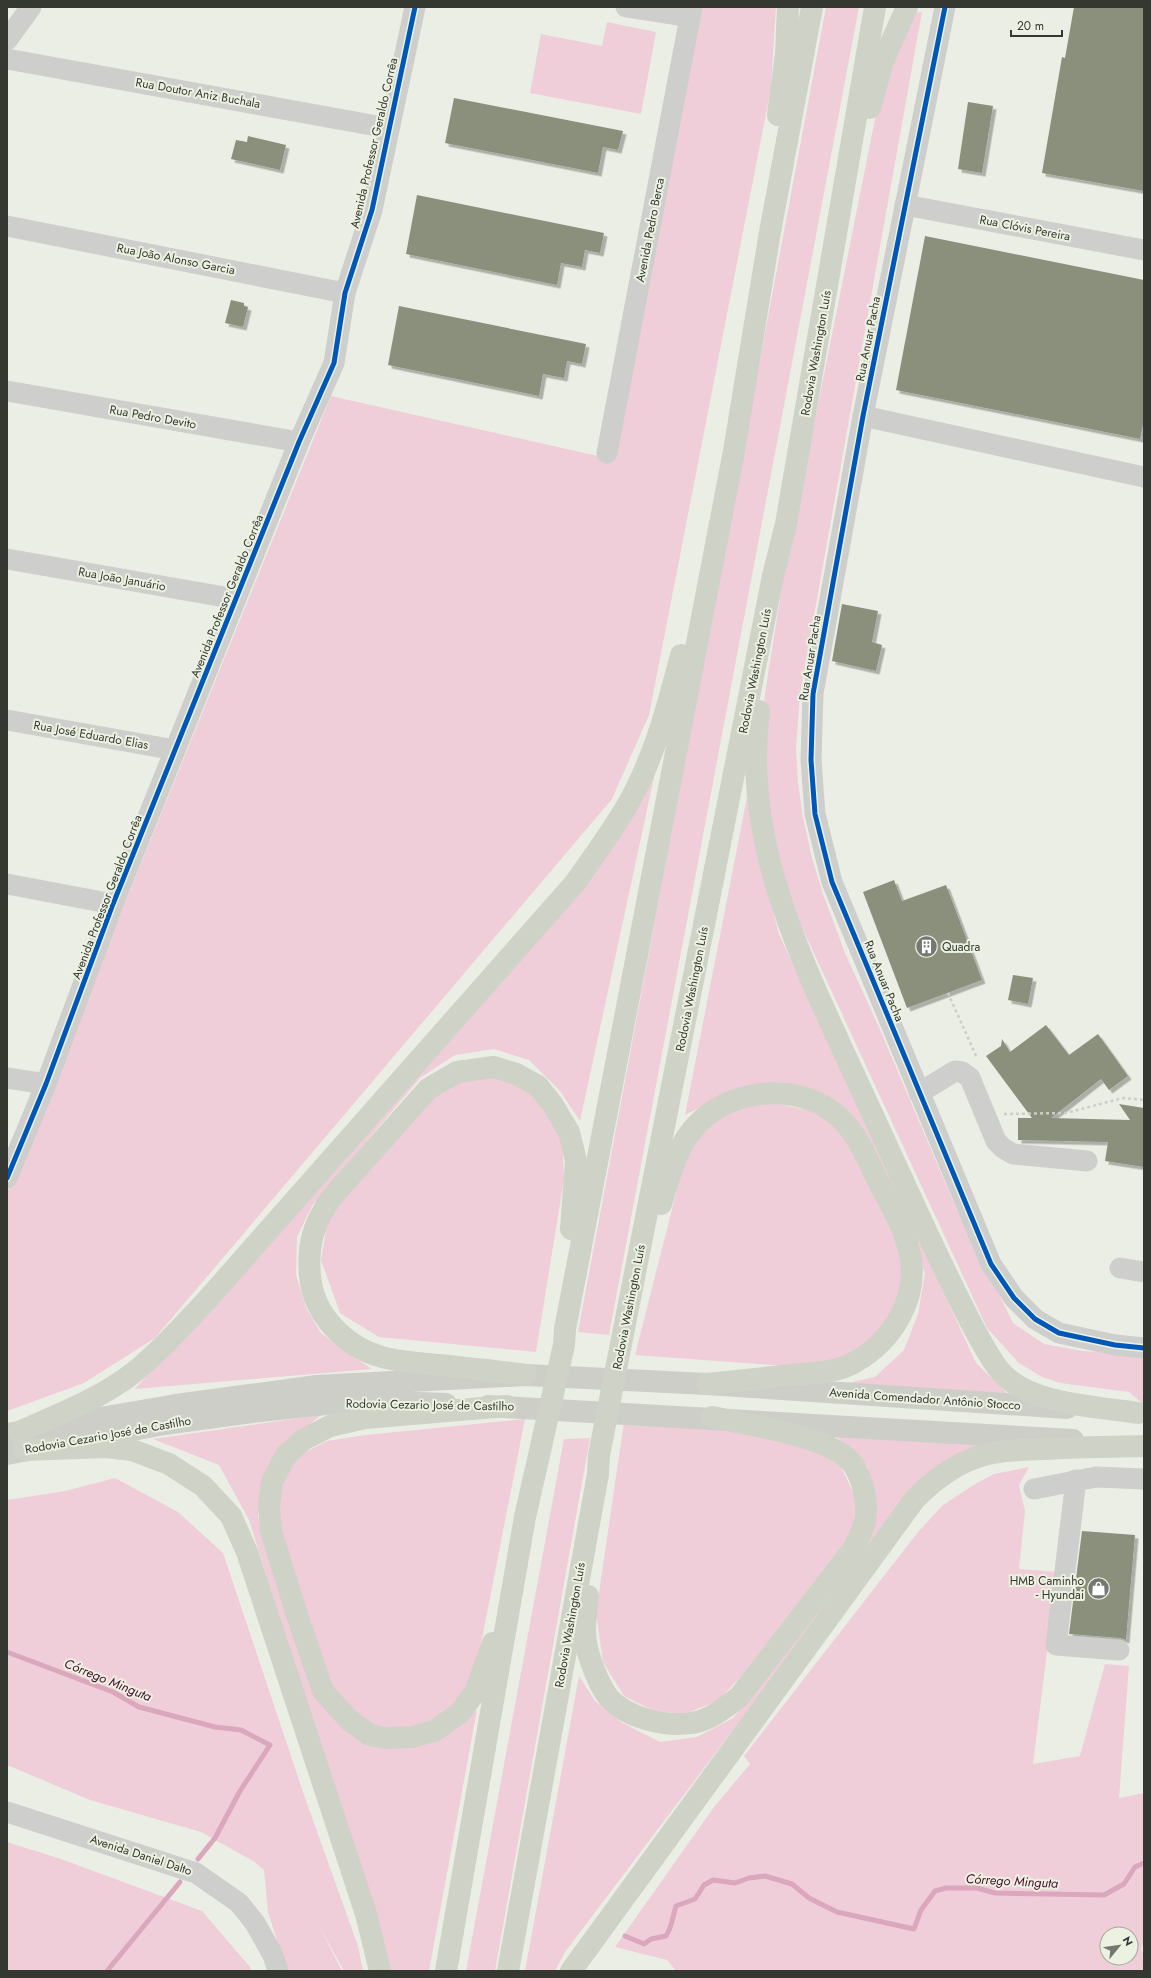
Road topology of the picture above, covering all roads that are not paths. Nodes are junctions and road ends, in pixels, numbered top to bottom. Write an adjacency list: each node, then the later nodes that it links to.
1 (31, 7): 10 (street)
2 (416, 7): 12 (street, Avenida Professor Geraldo Corrêa)
3 (626, 7): 9 (street)
4 (788, 7): 15 (highway)
5 (812, 7): 15 (highway)
6 (875, 7): 16 (highway, Rodovia Washington Luís)
7 (907, 7): 16 (highway)
8 (945, 7): 13 (street, Rua Anuar Pacha)
9 (691, 12): 23 (street, Avenida Pedro Berca)
10 (7, 40)
11 (7, 59): 12 (street, Rua Doutor Aniz Buchala)
12 (388, 128): 18 (street, Avenida Professor Geraldo Corrêa)
13 (905, 205): 17 (street, Rua Clóvis Pereira); 20 (street, Rua Anuar Pacha)
14 (7, 226): 18 (street, Rua João Alonso Garcia)
15 (770, 232): 22 (highway)
16 (834, 247): 25 (highway, Rodovia Washington Luís)
17 (1144, 250)
18 (345, 293): 21 (street, Avenida Professor Geraldo Corrêa)
19 (7, 391): 21 (street, Rua Pedro Devito)
20 (863, 416): 24 (street); 34 (street, Rua Anuar Pacha)
21 (299, 442): 27 (street, Avenida Professor Geraldo Corrêa)
22 (734, 451): 40 (highway); 47 (highway)
23 (607, 453)
24 (1144, 477)
25 (786, 524): 39 (highway, Rodovia Washington Luís); 45 (highway)
26 (7, 559): 27 (street, Rua João Januário)
27 (236, 599): 29 (street, Avenida Professor Geraldo Corrêa)
28 (7, 720): 29 (street, Rua José Eduardo Elias)
29 (175, 750): 31 (street, Avenida Professor Geraldo Corrêa)
30 (7, 884): 31 (street)
31 (113, 904): 33 (street, Avenida Professor Geraldo Corrêa)
32 (7, 1078): 33 (street)
33 (46, 1084): 36 (street, Avenida Professor Geraldo Corrêa)
34 (919, 1093): 35 (street); 41 (street, Rua Anuar Pacha)
35 (1087, 1161)
36 (7, 1178)
37 (1120, 1268): 38 (street)
38 (1144, 1272)
39 (632, 1288): 43 (highway); 49 (highway, Rodovia Washington Luís)
40 (564, 1337): 42 (highway); 53 (highway)
41 (1144, 1348)
42 (526, 1375): 43 (main road, Rodovia Cezario José de Castilho); 47 (main road, Rodovia Cezario José de Castilho)
43 (707, 1384): 45 (main road, Avenida Comendador Antônio Stocco)
44 (507, 1406): 46 (main road, Rodovia Cezario José de Castilho); 47 (main road, Rodovia Cezario José de Castilho); 53 (highway)
45 (1141, 1413)
46 (712, 1417): 48 (main road); 49 (highway)
47 (14, 1443): 57 (highway)
48 (1144, 1445): 60 (highway)
49 (598, 1464): 59 (highway, Rodovia Washington Luís)
50 (1144, 1479): 51 (street)
51 (1076, 1480): 52 (street); 54 (street)
52 (1034, 1489)
53 (525, 1517): 58 (highway)
54 (1119, 1650)
55 (7, 1812): 56 (street, Avenida Daniel Dalto)
56 (278, 1971)
57 (380, 1971)
58 (446, 1971)
59 (508, 1971)
60 (571, 1971)

